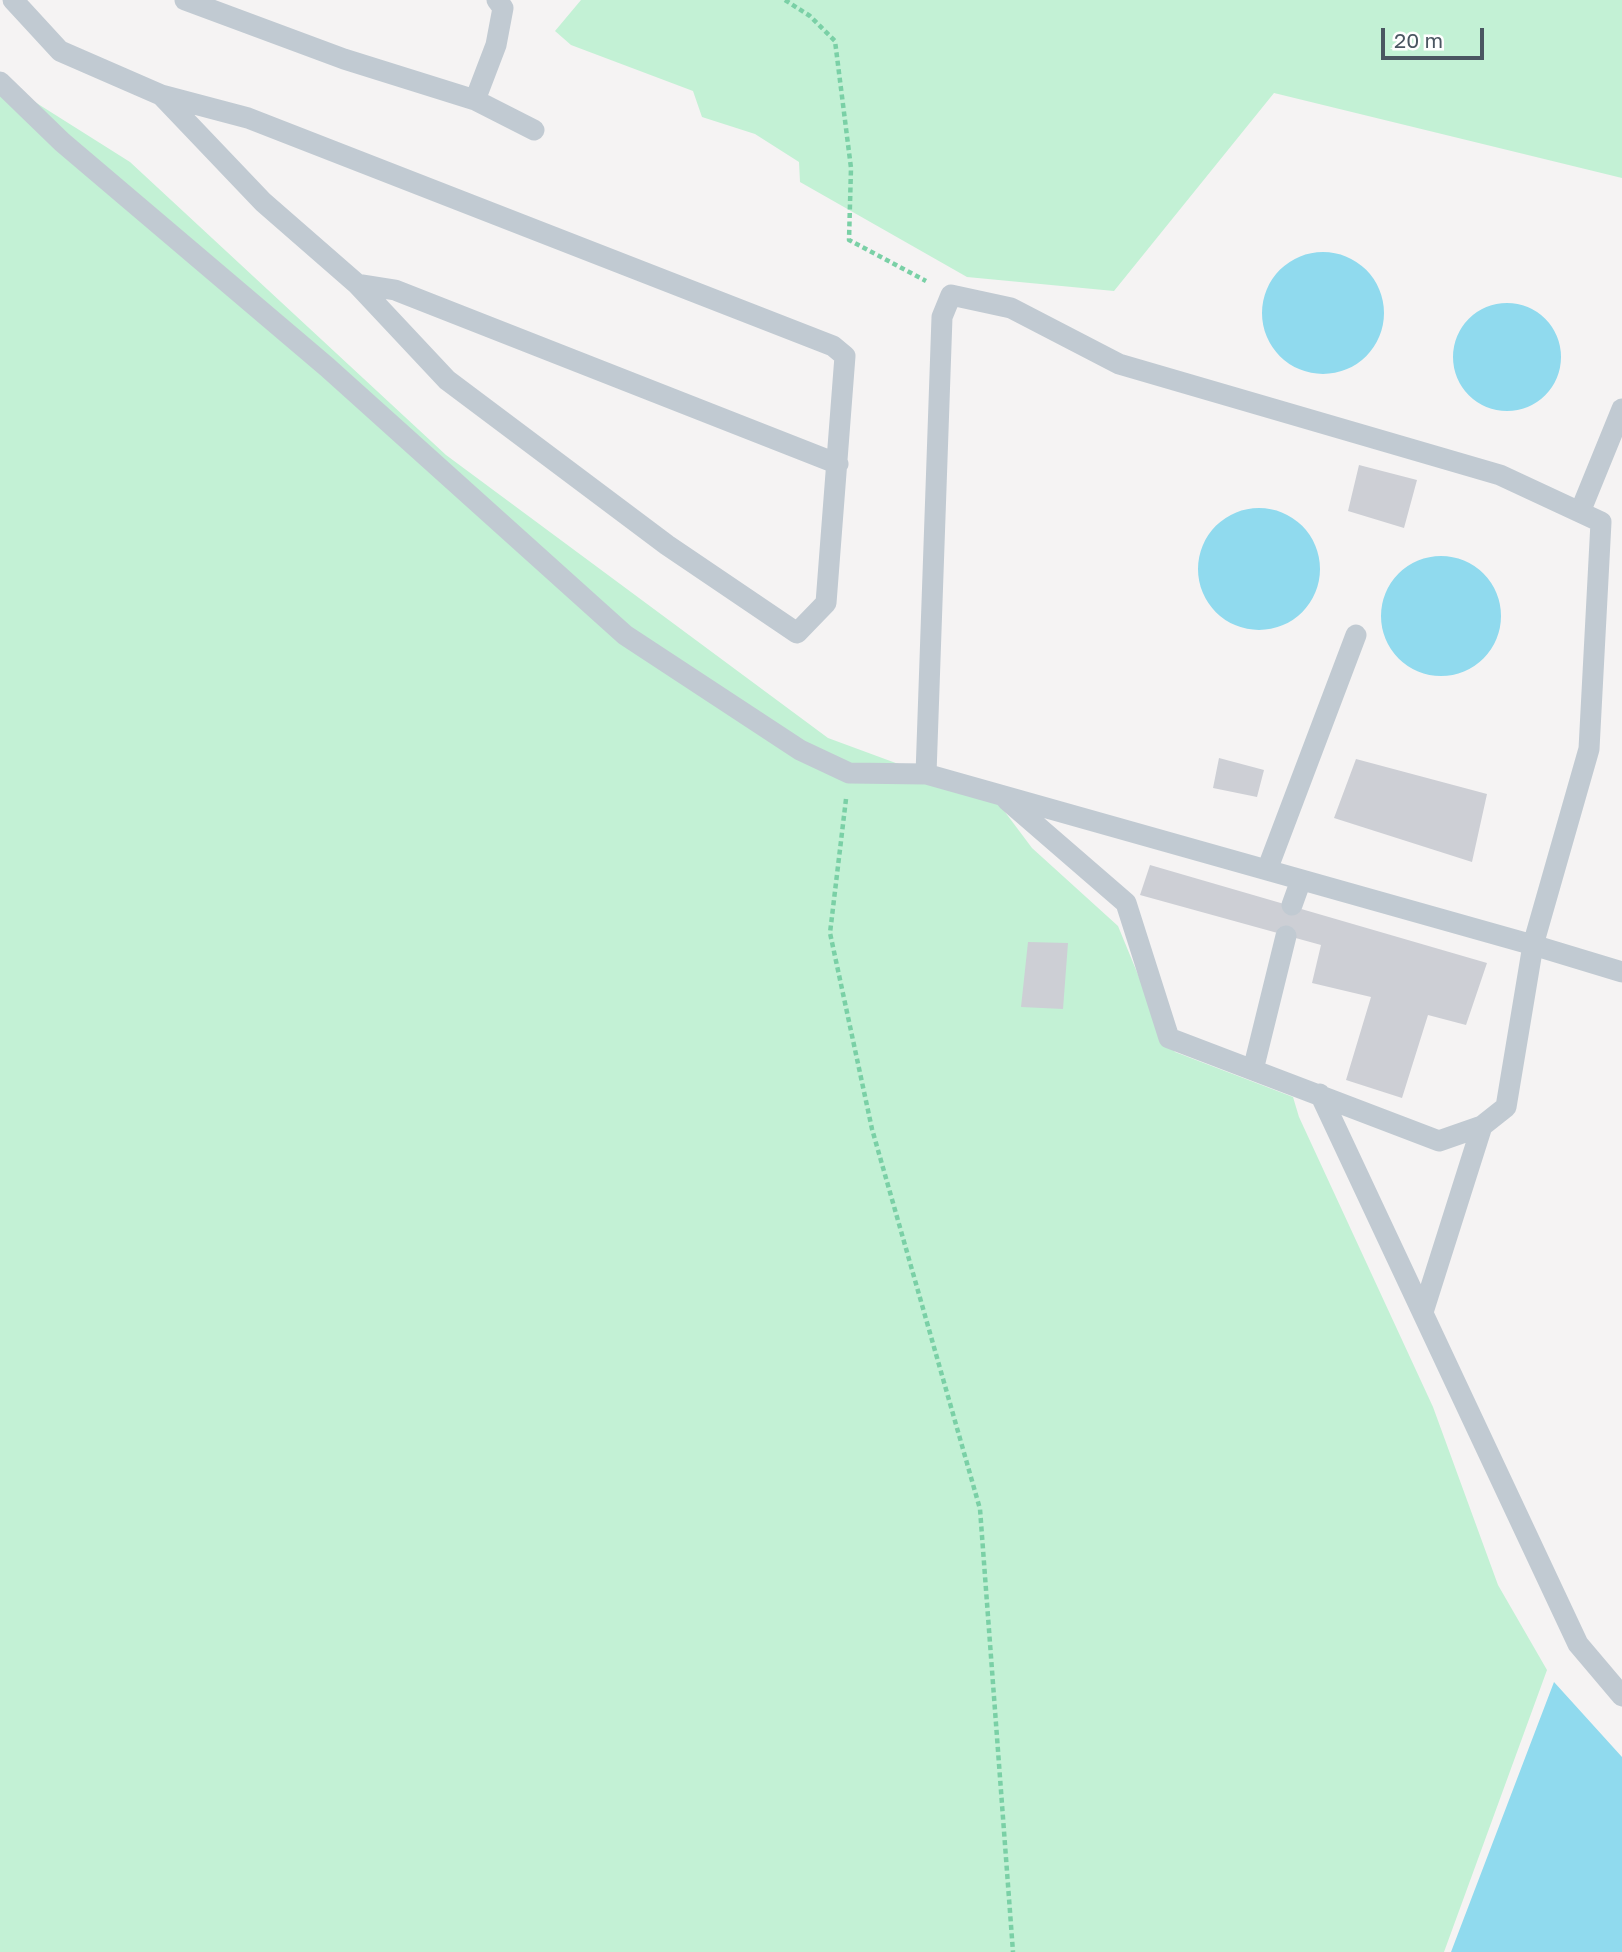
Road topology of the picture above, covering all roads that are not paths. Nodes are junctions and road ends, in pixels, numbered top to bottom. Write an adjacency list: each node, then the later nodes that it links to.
1 (13, 0): 5 (lane)
2 (185, 0): 6 (lane)
3 (497, 0): 6 (lane)
4 (0, 82): 13 (lane)
5 (161, 95): 8 (lane); 10 (lane)
6 (475, 100): 7 (lane)
7 (534, 130)
8 (357, 284): 10 (lane); 10 (lane)
9 (1622, 409): 11 (lane)
10 (838, 464)
11 (1580, 512): 13 (lane); 19 (lane)
12 (1356, 635): 15 (lane)
13 (926, 774): 14 (lane)
14 (1003, 796): 15 (lane); 21 (lane)
15 (1267, 870): 16 (lane)
16 (1300, 880): 17 (lane); 19 (lane)
17 (1292, 905)
18 (1286, 936): 21 (lane)
19 (1533, 945): 20 (lane); 23 (lane)
20 (1622, 972)
21 (1253, 1070): 22 (lane)
22 (1320, 1094): 23 (lane); 24 (lane)
23 (1482, 1126): 24 (lane)
24 (1423, 1312): 25 (lane)
25 (1622, 1696)

